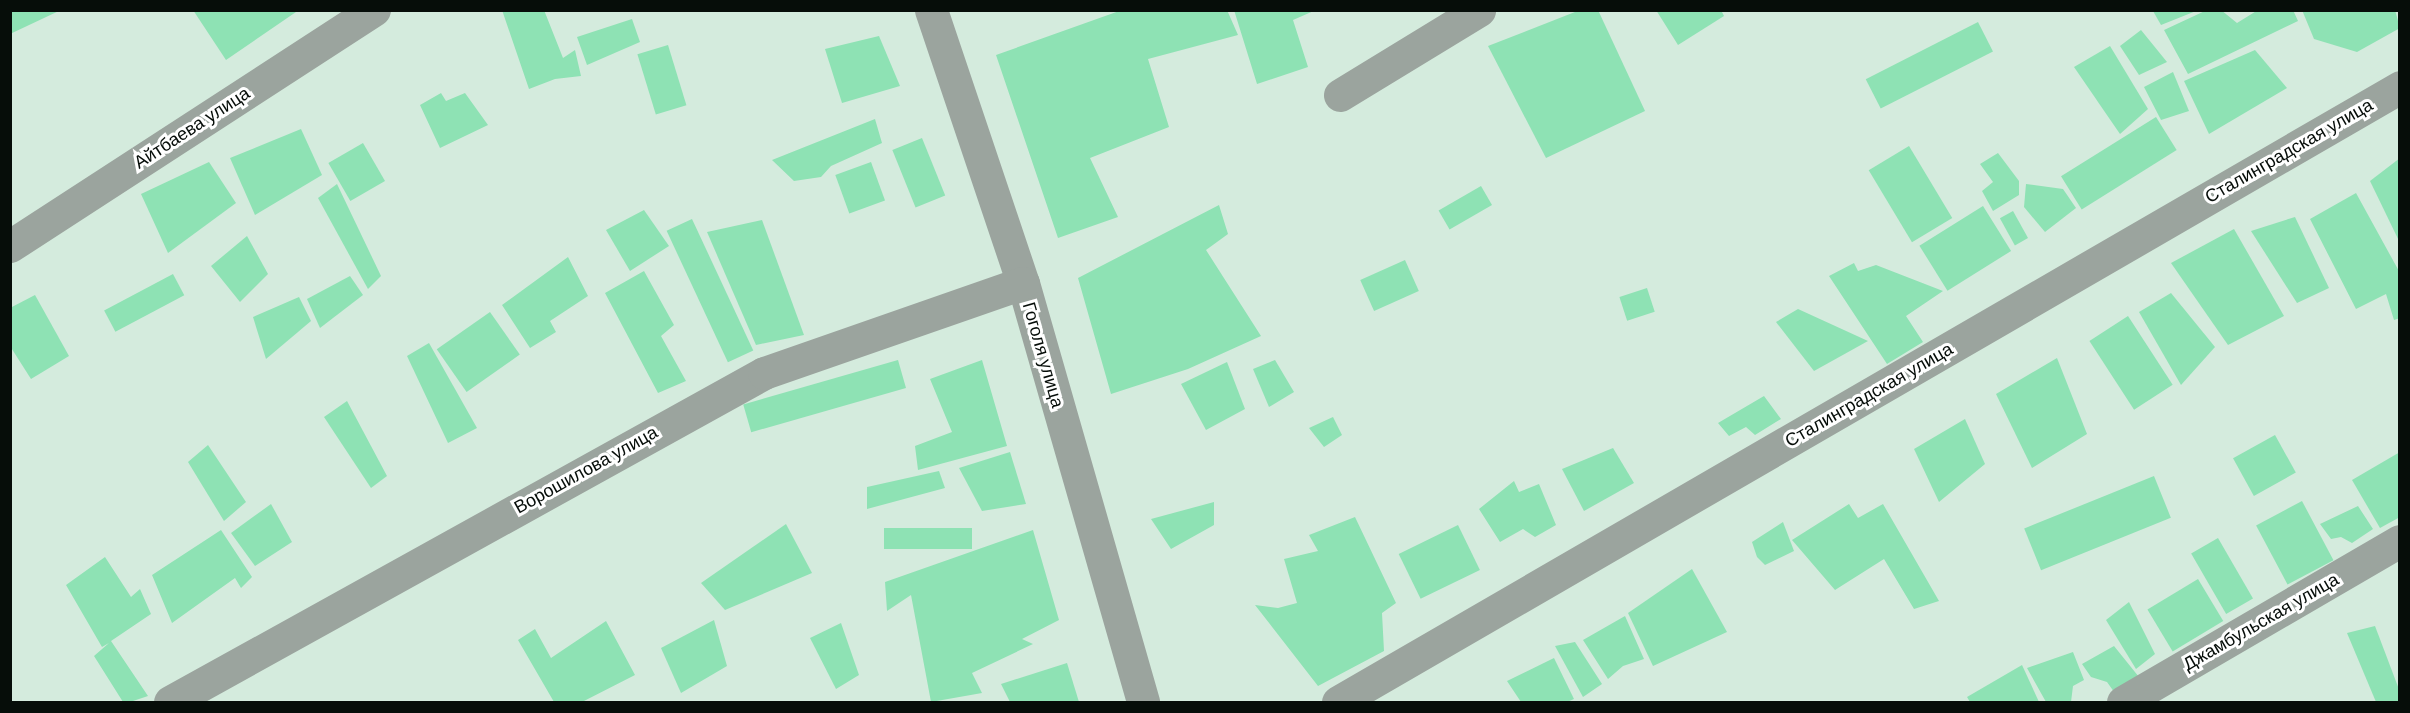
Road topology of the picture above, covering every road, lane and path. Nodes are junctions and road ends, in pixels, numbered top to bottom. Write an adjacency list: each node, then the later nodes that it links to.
1 (375, 10): 6 (street, Айтбаева улица)
2 (931, 10): 7 (street, Гоголя улица)
3 (1479, 10): 5 (street)
4 (2400, 87): 11 (street, Сталинградская улица)
5 (1340, 95)
6 (10, 246)
7 (1023, 283): 9 (street, Ворошилова улица); 10 (street, Гоголя улица)
8 (2400, 541): 12 (street, Джамбульская улица)
9 (170, 702)
10 (1143, 702)
11 (1338, 702)
12 (2123, 702)

